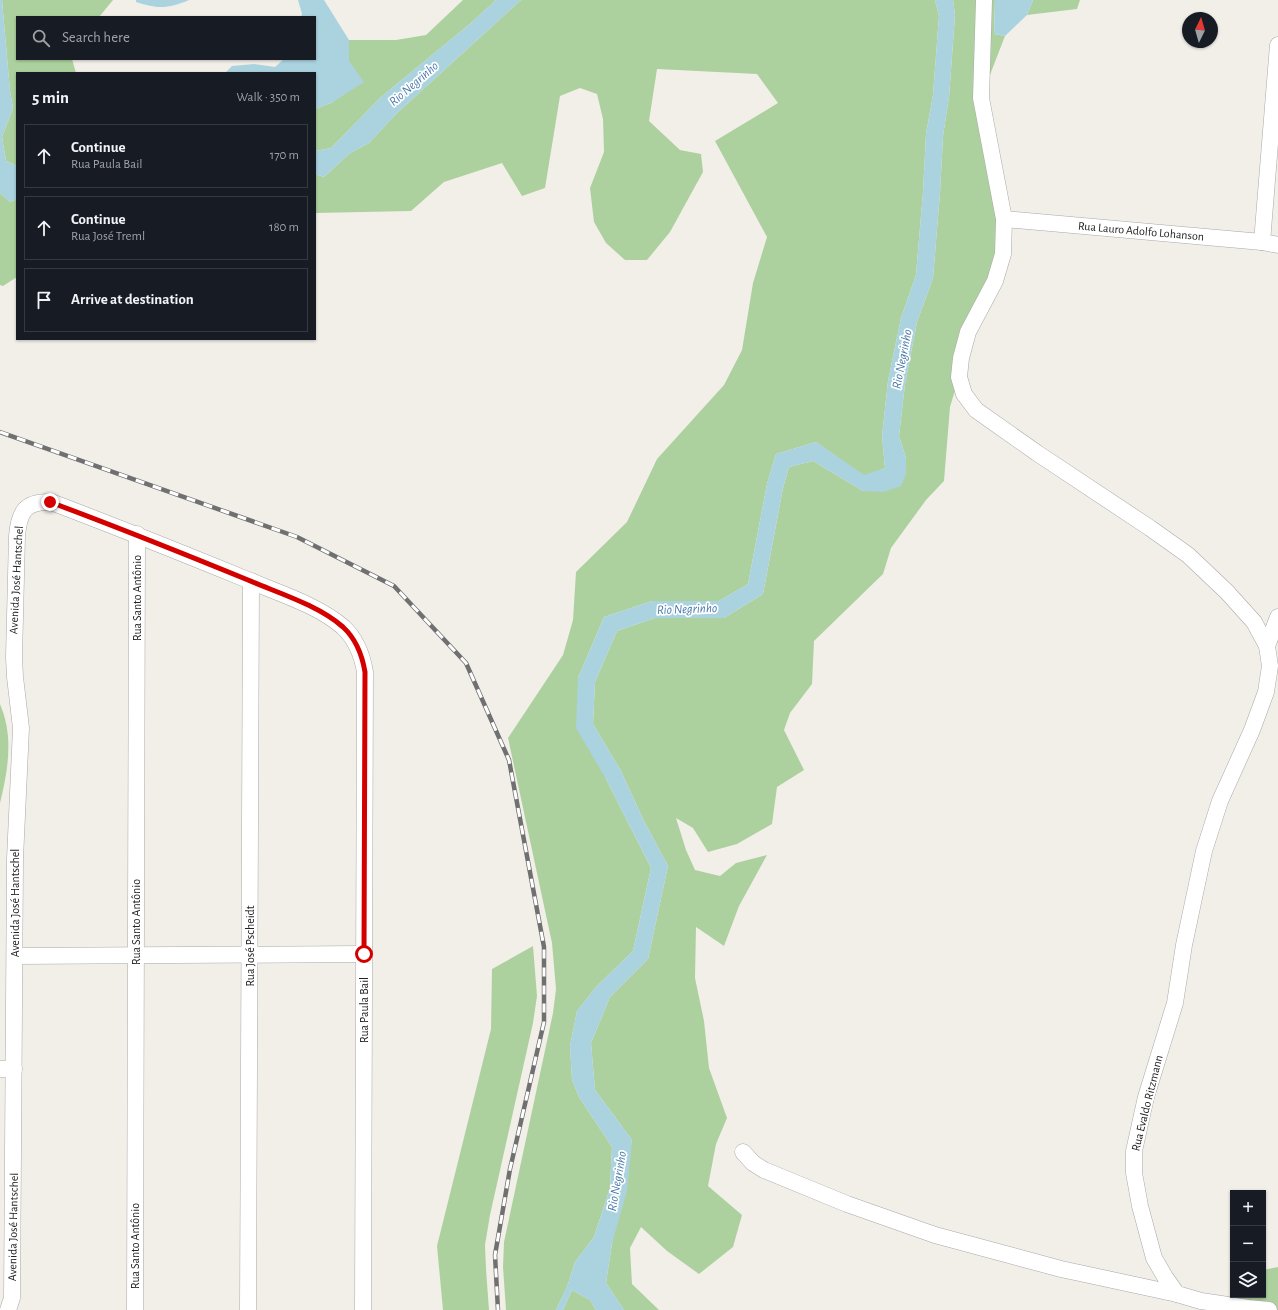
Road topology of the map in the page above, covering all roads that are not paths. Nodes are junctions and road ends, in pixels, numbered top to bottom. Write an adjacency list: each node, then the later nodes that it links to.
1 (984, 0): 4 (street)
2 (1278, 45): 3 (street)
3 (1275, 123): 5 (street)
4 (1004, 219): 5 (street, Rua Lauro Adolfo Lohanson); 11 (street)
5 (1262, 242): 6 (street, Rua Lauro Adolfo Lohanson)
6 (1278, 245)
7 (23, 510): 8 (street, Rua Paula Bail); 15 (street, Avenida José Hantschel)
8 (137, 534): 9 (street, Rua Paula Bail); 14 (street, Rua Santo Antônio)
9 (251, 581): 12 (street, Rua José Pscheidt); 13 (street, Rua Paula Bail)
10 (1278, 617): 11 (street)
11 (1267, 646): 19 (street, Rua Evaldo Ritzmann)
12 (250, 954): 13 (street); 14 (street); 22 (street, Rua José Pscheidt)
13 (364, 954): 23 (street, Rua Paula Bail)
14 (136, 955): 15 (street); 21 (street, Rua Santo Antônio)
15 (15, 956): 16 (street, Avenida José Hantschel)
16 (7, 1069): 17 (street, Avenida José Hantschel)
17 (7, 1150): 20 (street, Avenida José Hantschel)
18 (743, 1152): 19 (street)
19 (1177, 1294): 24 (street)
20 (12, 1306)
21 (135, 1310)
22 (248, 1310)
23 (363, 1310)
24 (1270, 1310)

